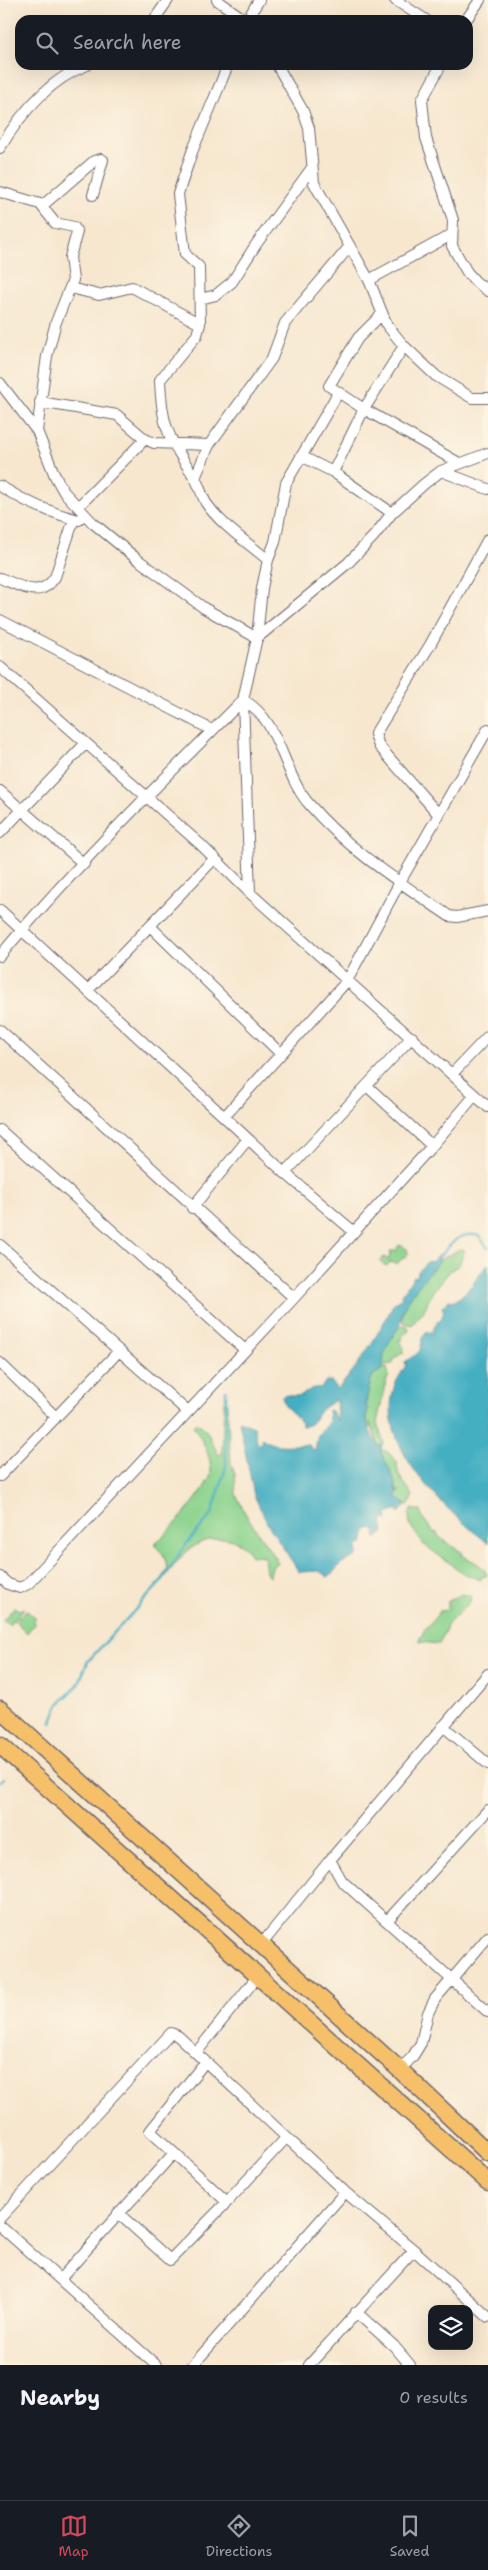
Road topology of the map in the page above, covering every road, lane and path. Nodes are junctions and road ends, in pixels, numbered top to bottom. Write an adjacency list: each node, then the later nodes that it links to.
1 (168, 0): 6 (street)
2 (217, 0): 7 (street)
3 (259, 0): 8 (street)
4 (396, 0): 9 (street)
5 (480, 0): 10 (street)
6 (158, 15)
7 (239, 15)
8 (249, 15)
9 (418, 15)
10 (470, 15)
11 (74, 70): 15 (street)
12 (226, 70): 25 (street)
13 (280, 70): 16 (street)
14 (438, 70): 20 (street)
15 (0, 148)
16 (311, 169): 21 (street); 25 (street)
17 (0, 192): 19 (street)
18 (93, 195): 19 (street)
19 (42, 206): 23 (street)
20 (451, 235): 22 (street); 24 (street)
21 (350, 246): 22 (street); 36 (street)
22 (369, 280): 26 (street)
23 (70, 288): 27 (street); 32 (street)
24 (488, 291)
25 (200, 299): 27 (street)
26 (382, 314): 28 (street); 30 (street)
27 (200, 324): 37 (street)
28 (404, 346): 31 (street); 33 (street)
29 (0, 383): 34 (street)
30 (338, 393): 33 (street); 39 (street)
31 (488, 398)
32 (40, 402): 34 (street); 35 (street)
33 (364, 409): 40 (street); 42 (street)
34 (37, 431): 46 (street)
35 (145, 439): 37 (street); 46 (street)
36 (209, 445): 37 (street); 43 (street)
37 (173, 446): 43 (street)
38 (488, 453): 40 (street)
39 (302, 456): 42 (street); 51 (street)
40 (459, 463): 41 (street)
41 (441, 471): 45 (street); 47 (street)
42 (333, 472): 47 (street)
43 (195, 478): 51 (street)
44 (0, 486): 48 (street)
45 (488, 489)
46 (78, 507): 49 (street)
47 (392, 513): 54 (street)
48 (74, 518): 49 (street); 52 (street)
49 (93, 523): 54 (street)
50 (488, 538): 63 (street)
51 (268, 560): 54 (street)
52 (0, 578)
53 (0, 620): 58 (street)
54 (257, 638): 56 (street)
55 (0, 667): 59 (street)
56 (243, 700): 58 (street); 67 (street); 68 (street)
57 (488, 729): 63 (street)
58 (212, 730): 61 (street)
59 (86, 743): 61 (street); 62 (street)
60 (0, 791): 62 (street)
61 (146, 798): 65 (street); 66 (street)
62 (22, 810): 64 (street); 66 (street)
63 (438, 815): 67 (street)
64 (0, 833)
65 (215, 858): 68 (street); 71 (street)
66 (84, 864): 72 (street)
67 (400, 882): 70 (street); 74 (street)
68 (250, 893): 74 (street)
69 (0, 910): 72 (street)
70 (488, 911)
71 (150, 926): 75 (street); 79 (street)
72 (22, 929): 73 (street); 75 (street)
73 (0, 956)
74 (347, 981): 78 (street); 79 (street)
75 (88, 990): 84 (street)
76 (0, 1030): 89 (street)
77 (488, 1036): 80 (street)
78 (412, 1037): 80 (street); 81 (street)
79 (281, 1054): 84 (street)
80 (453, 1073): 82 (street)
81 (367, 1086): 87 (street); 88 (street)
82 (475, 1095): 83 (street); 87 (street)
83 (488, 1107)
84 (224, 1117): 86 (street)
85 (0, 1130): 93 (street)
86 (248, 1139): 88 (street); 89 (street)
87 (432, 1146): 90 (street)
88 (285, 1173): 90 (street)
89 (192, 1208): 92 (street)
90 (353, 1231): 92 (street)
91 (0, 1245): 94 (street)
92 (294, 1298): 93 (street)
93 (245, 1350): 96 (street)
94 (119, 1351): 96 (street); 97 (street)
95 (0, 1363): 97 (street)
96 (188, 1412): 99 (street)
97 (56, 1417): 98 (street)
98 (0, 1476)
99 (0, 1577)
100 (488, 1674): 102 (street)
101 (0, 1709): 109 (main road)
102 (443, 1726): 104 (street); 106 (street)
103 (0, 1745): 110 (main road)
104 (488, 1764)
105 (488, 1810): 107 (street)
106 (330, 1860): 107 (street); 109 (street)
107 (387, 1921): 111 (street)
108 (488, 1937): 111 (street)
109 (261, 1945): 115 (main road)
110 (257, 1977): 113 (street); 119 (main road)
111 (451, 1980): 112 (street); 115 (street)
112 (488, 2012)
113 (196, 2053): 114 (street); 123 (street)
114 (205, 2062): 116 (street); 117 (street)
115 (400, 2070): 118 (main road)
116 (286, 2138): 120 (street); 121 (street)
117 (174, 2153): 121 (street); 122 (street)
118 (488, 2153)
119 (488, 2182)
120 (345, 2192): 125 (street); 130 (street)
121 (227, 2202): 122 (street)
122 (118, 2213): 126 (street)
123 (0, 2218)
124 (0, 2226): 126 (street)
125 (414, 2250): 127 (street); 128 (street)
126 (61, 2278): 129 (street)
127 (356, 2312): 131 (street); 132 (street)
128 (488, 2317)
129 (156, 2365)
130 (193, 2365)
131 (309, 2365)
132 (410, 2365)

